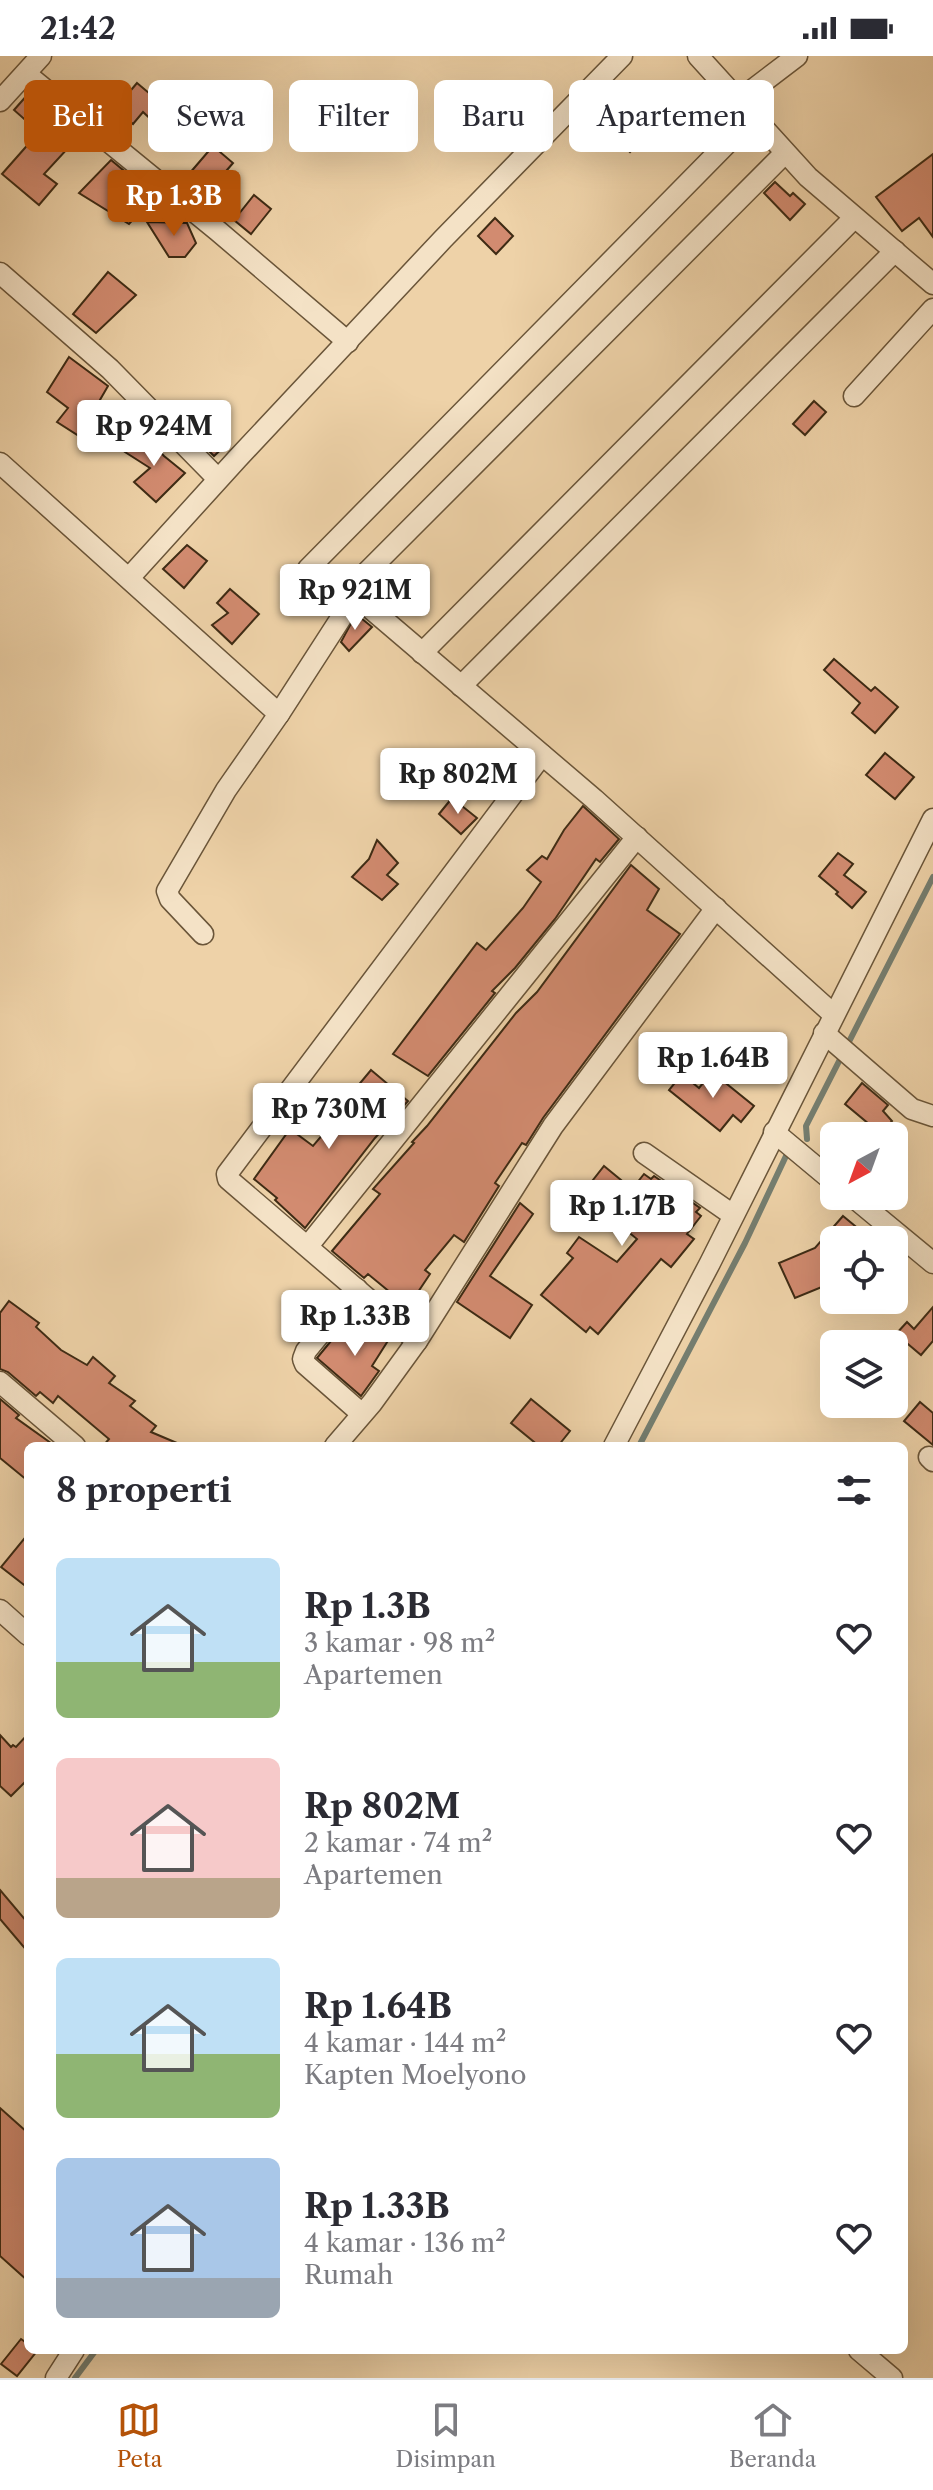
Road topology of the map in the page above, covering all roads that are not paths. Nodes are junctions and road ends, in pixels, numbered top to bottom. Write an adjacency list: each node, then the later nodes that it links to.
1 (41, 56): 5 (street)
2 (622, 56): 17 (street)
3 (698, 56): 6 (street)
4 (797, 56): 7 (street)
5 (26, 74): 8 (street); 17 (street)
6 (719, 80)
7 (766, 80)
8 (0, 101)
9 (774, 141): 11 (street)
10 (718, 152): 22 (street)
11 (785, 153): 12 (street); 22 (street)
12 (854, 218): 13 (street); 23 (street)
13 (895, 251): 15 (street); 24 (street)
14 (0, 273): 20 (street)
15 (933, 284)
16 (933, 309): 18 (street)
17 (348, 342): 20 (street)
18 (854, 396)
19 (0, 463): 21 (street)
20 (218, 479): 21 (street)
21 (129, 578): 25 (street)
22 (343, 602): 23 (street); 25 (street)
23 (422, 653): 24 (street)
24 (461, 686): 26 (street)
25 (279, 714): 30 (street)
26 (542, 755): 28 (street); 38 (street)
27 (933, 819): 31 (street)
28 (637, 837): 29 (street); 38 (street)
29 (716, 908): 31 (street); 41 (street)
30 (203, 934)
31 (829, 1024): 32 (street); 33 (street)
32 (933, 1116)
33 (774, 1132): 35 (street); 37 (street)
34 (644, 1153): 37 (street)
35 (820, 1170)
36 (869, 1210): 39 (street)
37 (733, 1215): 46 (street)
38 (308, 1246): 40 (street)
39 (933, 1263)
40 (357, 1289): 41 (street); 43 (street)
41 (417, 1341): 43 (street)
42 (0, 1382): 44 (street)
43 (362, 1414): 45 (street)
44 (70, 1442)
45 (338, 1442)
46 (616, 1442)
47 (0, 1610): 48 (street)
48 (24, 1631)
49 (71, 2354): 51 (street)
50 (864, 2354): 52 (street)
51 (56, 2378)
52 (892, 2378)

